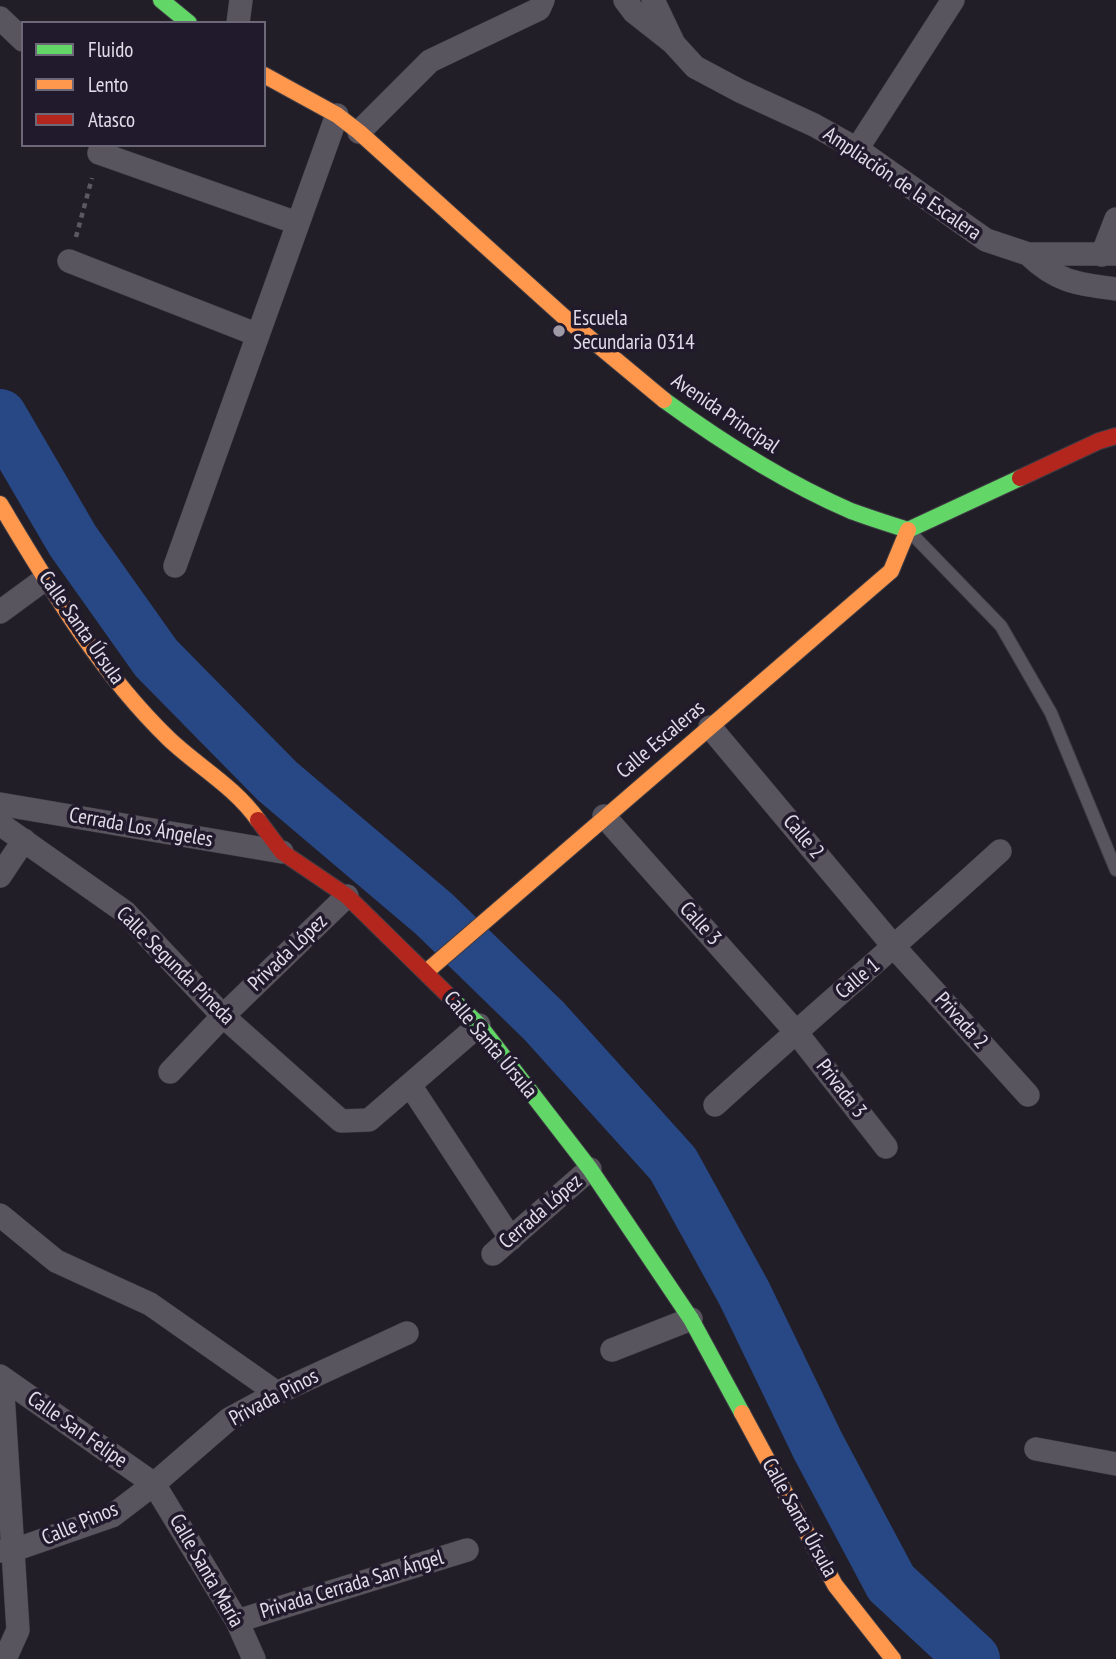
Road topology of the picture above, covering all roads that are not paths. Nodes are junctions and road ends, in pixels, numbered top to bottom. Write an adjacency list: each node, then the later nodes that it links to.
1 (161, 0): 8 (street)
2 (241, 0): 9 (street)
3 (543, 0): 14 (street)
4 (625, 0): 11 (street)
5 (653, 0): 11 (street, Ampliación de la Escalera)
6 (953, 0): 15 (street)
7 (0, 18): 10 (street)
8 (187, 21)
9 (238, 21)
10 (21, 38)
11 (674, 44): 15 (street, Ampliación de la Escalera)
12 (266, 76): 13 (street, Avenida Principal)
13 (337, 115): 14 (street, Avenida Principal); 18 (street)
14 (359, 132): 26 (street, Avenida Principal)
15 (857, 149): 19 (street, Ampliación de la Escalera)
16 (99, 153): 18 (street)
17 (1116, 219): 20 (street)
18 (297, 223): 23 (street)
19 (1028, 254): 20 (street, Ampliación de la Escalera); 22 (street)
20 (1109, 255)
21 (69, 261): 23 (street)
22 (1116, 289)
23 (258, 335): 27 (street)
24 (1116, 436): 26 (street)
25 (0, 504): 28 (street, Calle Santa Úrsula)
26 (908, 530): 30 (street, Calle Escaleras); 37 (lane)
27 (175, 566)
28 (45, 579): 29 (street); 36 (street, Calle Santa Úrsula)
29 (0, 612)
30 (710, 727): 32 (street, Calle Escaleras); 40 (street, Calle 2)
31 (0, 804): 36 (street, Cerrada Los Ángeles)
32 (604, 816): 41 (street, Calle Escaleras); 44 (street, Calle 3)
33 (0, 824): 34 (street, Calle Segunda Pineda)
34 (24, 840): 38 (street); 42 (street, Calle Segunda Pineda)
35 (1000, 851): 40 (street, Calle 1)
36 (282, 852): 39 (street, Calle Santa Úrsula)
37 (1116, 870)
38 (0, 876)
39 (347, 895): 41 (street, Calle Santa Úrsula); 42 (street, Privada López)
40 (895, 948): 44 (street, Calle 1); 47 (street, Privada 2)
41 (426, 972): 43 (street, Calle Santa Úrsula)
42 (223, 1016): 45 (street, Privada López); 46 (street, Calle Segunda Pineda)
43 (479, 1025): 46 (street); 50 (street, Calle Santa Úrsula)
44 (796, 1032): 48 (street, Calle 1); 49 (street, Privada 3)
45 (170, 1072)
46 (410, 1085): 52 (street)
47 (1028, 1095)
48 (715, 1105)
49 (886, 1147)
50 (590, 1169): 52 (street, Cerrada López); 54 (street, Calle Santa Úrsula)
51 (0, 1215): 58 (street)
52 (511, 1239): 53 (street, Cerrada López)
53 (493, 1254)
54 (691, 1319): 56 (street); 67 (street, Calle Santa Úrsula)
55 (407, 1333): 58 (street, Privada Pinos)
56 (612, 1350)
57 (1, 1377): 61 (street, Calle San Felipe); 63 (street)
58 (277, 1393): 61 (street, Privada Pinos)
59 (1036, 1449): 60 (street)
60 (1116, 1464)
61 (154, 1484): 63 (street, Calle Pinos); 64 (street, Calle Santa María)
62 (467, 1550): 64 (street, Privada Cerrada San Ángel)
63 (6, 1551): 65 (street)
64 (237, 1621): 66 (street, Calle Santa María)
65 (5, 1659)
66 (254, 1659)
67 (893, 1659)

